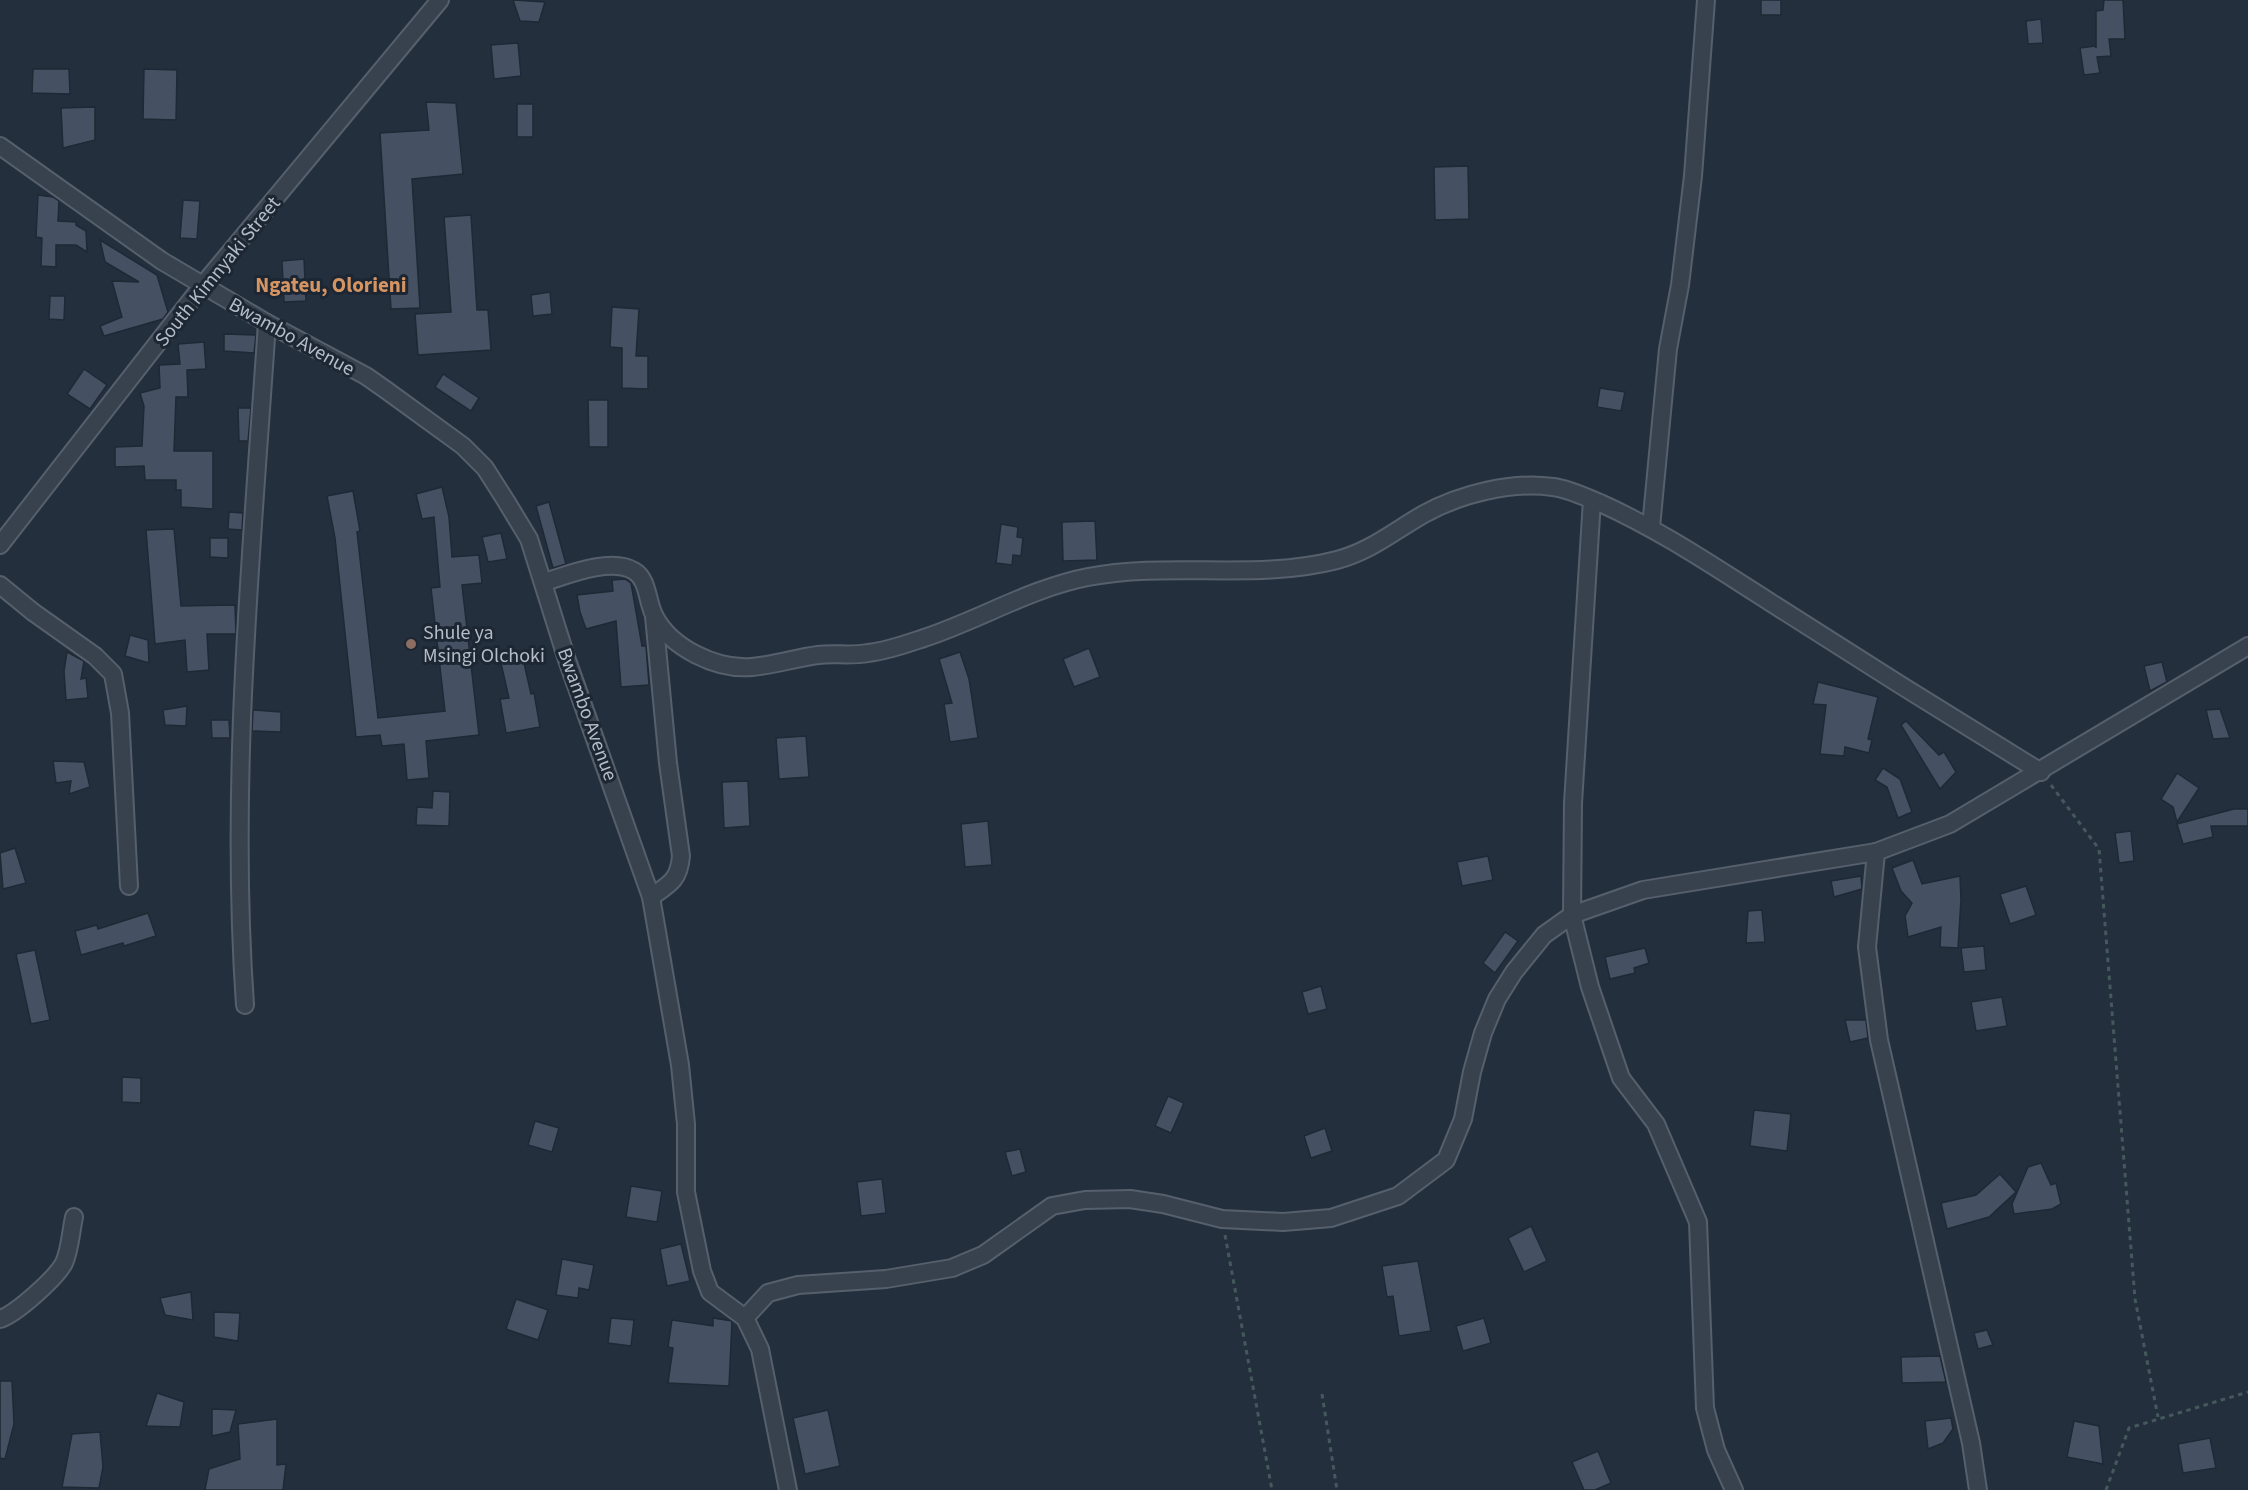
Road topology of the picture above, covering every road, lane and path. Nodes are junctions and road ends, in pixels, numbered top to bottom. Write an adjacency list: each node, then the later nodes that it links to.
1 (440, 0): 4 (street, South Kimnyaki Street)
2 (1706, 0): 7 (street)
3 (0, 146): 4 (street, Bwambo Avenue)
4 (202, 286): 5 (street, Bwambo Avenue); 8 (street, South Kimnyaki Street)
5 (267, 323): 9 (street, Bwambo Avenue); 18 (street)
6 (1592, 500): 7 (street); 11 (street); 17 (street)
7 (1651, 527): 13 (street)
8 (0, 545)
9 (545, 582): 11 (street); 16 (street, Bwambo Avenue)
10 (0, 585): 15 (street)
11 (654, 615): 16 (street)
12 (2248, 646): 13 (street)
13 (2041, 772): 14 (street); 25 (path)
14 (1876, 852): 17 (street); 30 (street)
15 (129, 886)
16 (651, 897): 22 (street, Bwambo Avenue)
17 (1572, 915): 20 (street); 29 (street)
18 (245, 1005)
19 (74, 1217): 21 (street)
20 (1222, 1219): 22 (street); 27 (path)
21 (0, 1318)
22 (745, 1318): 26 (street, Bwambo Avenue)
23 (2248, 1392): 25 (path)
24 (1322, 1394): 28 (path)
25 (2158, 1417): 31 (path)
26 (788, 1490)
27 (1272, 1490)
28 (1337, 1490)
29 (1734, 1490)
30 (1978, 1490)
31 (2106, 1490)

